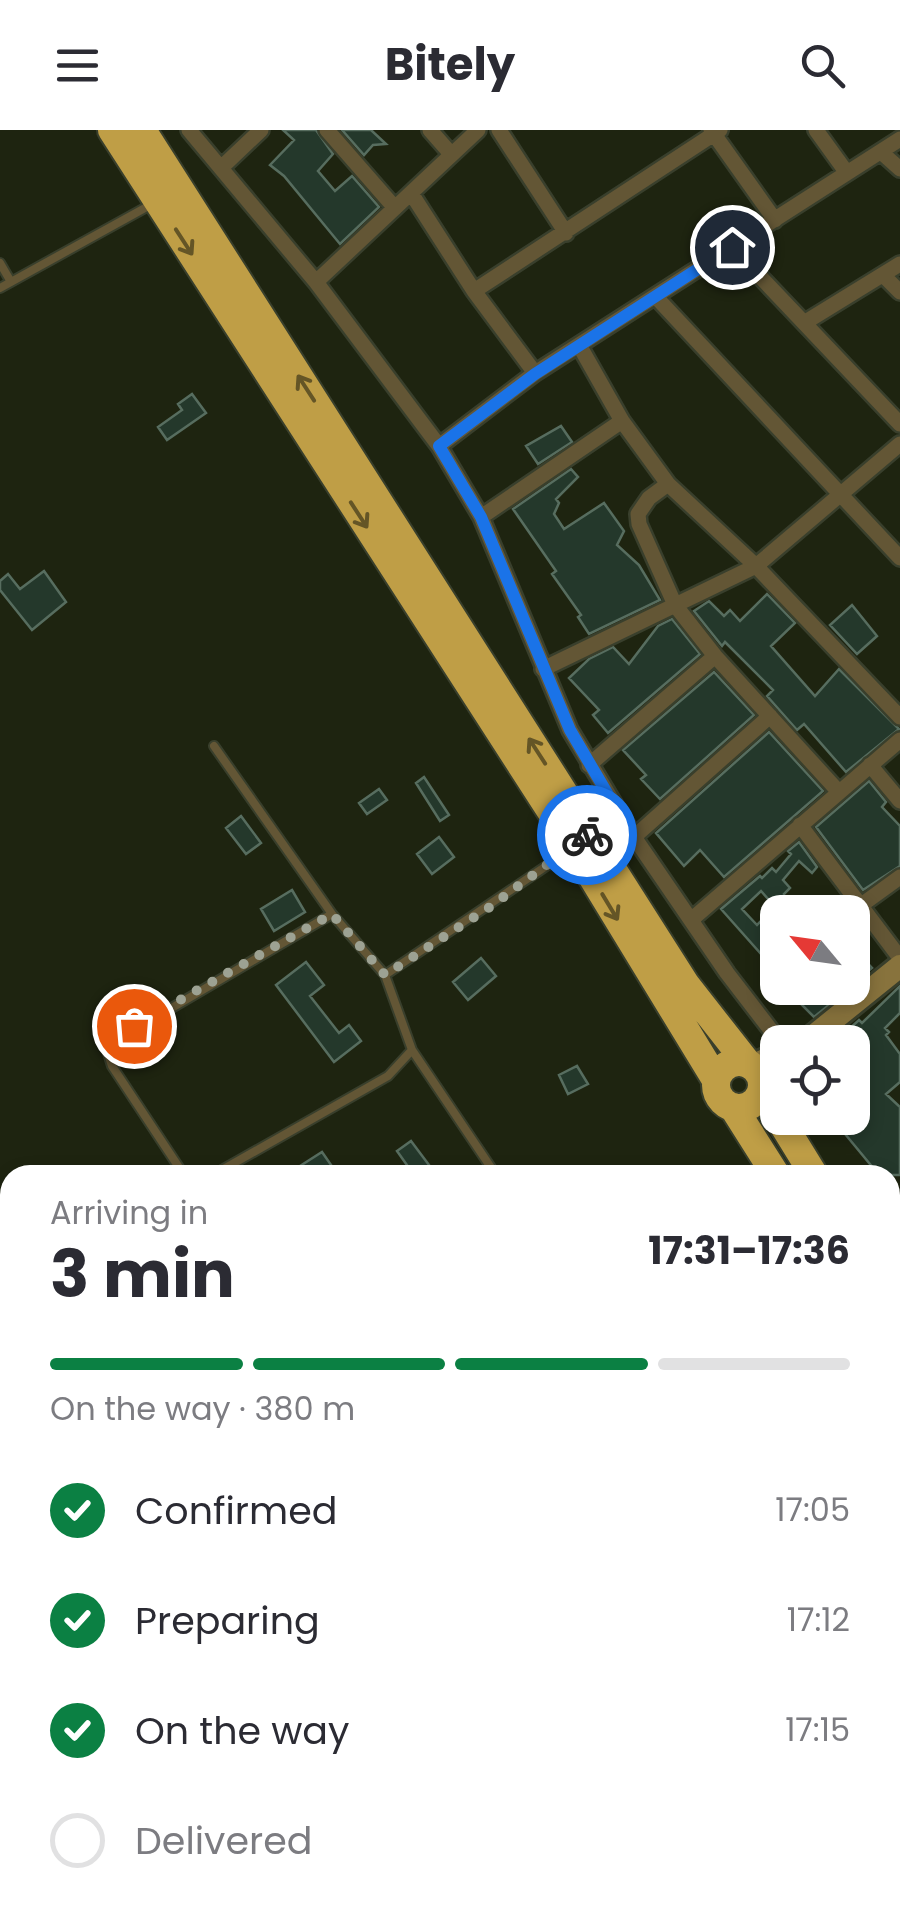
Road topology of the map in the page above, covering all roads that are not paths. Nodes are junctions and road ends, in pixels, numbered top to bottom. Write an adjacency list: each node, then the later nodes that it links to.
1 (112, 130): 18 (highway)
2 (142, 130): 58 (highway, one-way to 2)
3 (189, 130): 14 (street)
4 (261, 130): 14 (street)
5 (327, 130): 19 (street)
6 (430, 130): 13 (street)
7 (478, 130): 13 (street)
8 (499, 130): 21 (street)
9 (816, 130): 16 (street)
10 (715, 131): 20 (street); 21 (street)
11 (900, 140): 12 (street)
12 (881, 152): 15 (street); 16 (street)
13 (451, 154): 17 (street)
14 (222, 167): 27 (street)
15 (900, 170)
16 (848, 173): 20 (street)
17 (411, 193): 19 (street); 29 (street)
18 (158, 201): 26 (lane); 58 (highway, one-way to 58)
19 (395, 208): 27 (street)
20 (774, 220): 22 (street)
21 (566, 233): 29 (street)
22 (732, 247): 31 (street); 32 (street)
23 (0, 263): 26 (lane)
24 (900, 264): 25 (street)
25 (883, 275): 30 (street); 32 (street)
26 (11, 282): 28 (lane)
27 (316, 282): 38 (street)
28 (0, 288)
29 (474, 290): 34 (street)
30 (900, 292)
31 (655, 296): 33 (street); 40 (street)
32 (804, 323): 36 (street)
33 (579, 345): 34 (street); 35 (street)
34 (535, 374): 38 (street)
35 (622, 421): 39 (street); 41 (street)
36 (900, 424)
37 (900, 444): 40 (street)
38 (439, 446): 41 (street)
39 (668, 484): 43 (street); 44 (street)
40 (843, 494): 42 (street); 43 (street)
41 (481, 517): 46 (street)
42 (900, 558)
43 (756, 566): 44 (street); 48 (street)
44 (675, 605): 45 (street); 46 (street)
45 (715, 656): 47 (street); 51 (street)
46 (543, 669): 51 (street)
47 (770, 716): 53 (street); 57 (street)
48 (900, 717)
49 (900, 740): 52 (street)
50 (214, 746): 62 (lane)
51 (589, 765): 55 (street)
52 (870, 766): 53 (street); 54 (street)
53 (838, 792): 56 (street)
54 (900, 801)
55 (617, 810): 57 (street); 58 (street)
56 (800, 825): 60 (street); 64 (street)
57 (634, 837): 64 (street)
58 (582, 840): 67 (lane); 71 (highway); 73 (highway, one-way to 73)
59 (900, 877): 61 (street)
60 (852, 895)
61 (870, 899)
62 (332, 914): 67 (lane); 77 (lane)
63 (870, 919): 65 (street)
64 (691, 920): 68 (street)
65 (900, 958)
66 (900, 966): 69 (main road)
67 (385, 975): 70 (lane)
68 (768, 1025)
69 (827, 1025)
70 (412, 1050): 78 (lane); 79 (lane)
71 (760, 1068)
72 (760, 1070): 73 (highway)
73 (716, 1080): 75 (highway)
74 (760, 1081): 75 (highway)
75 (733, 1107): 80 (highway)
76 (790, 1135): 81 (highway)
77 (177, 1165)
78 (232, 1165)
79 (489, 1165)
80 (770, 1165)
81 (808, 1165)

